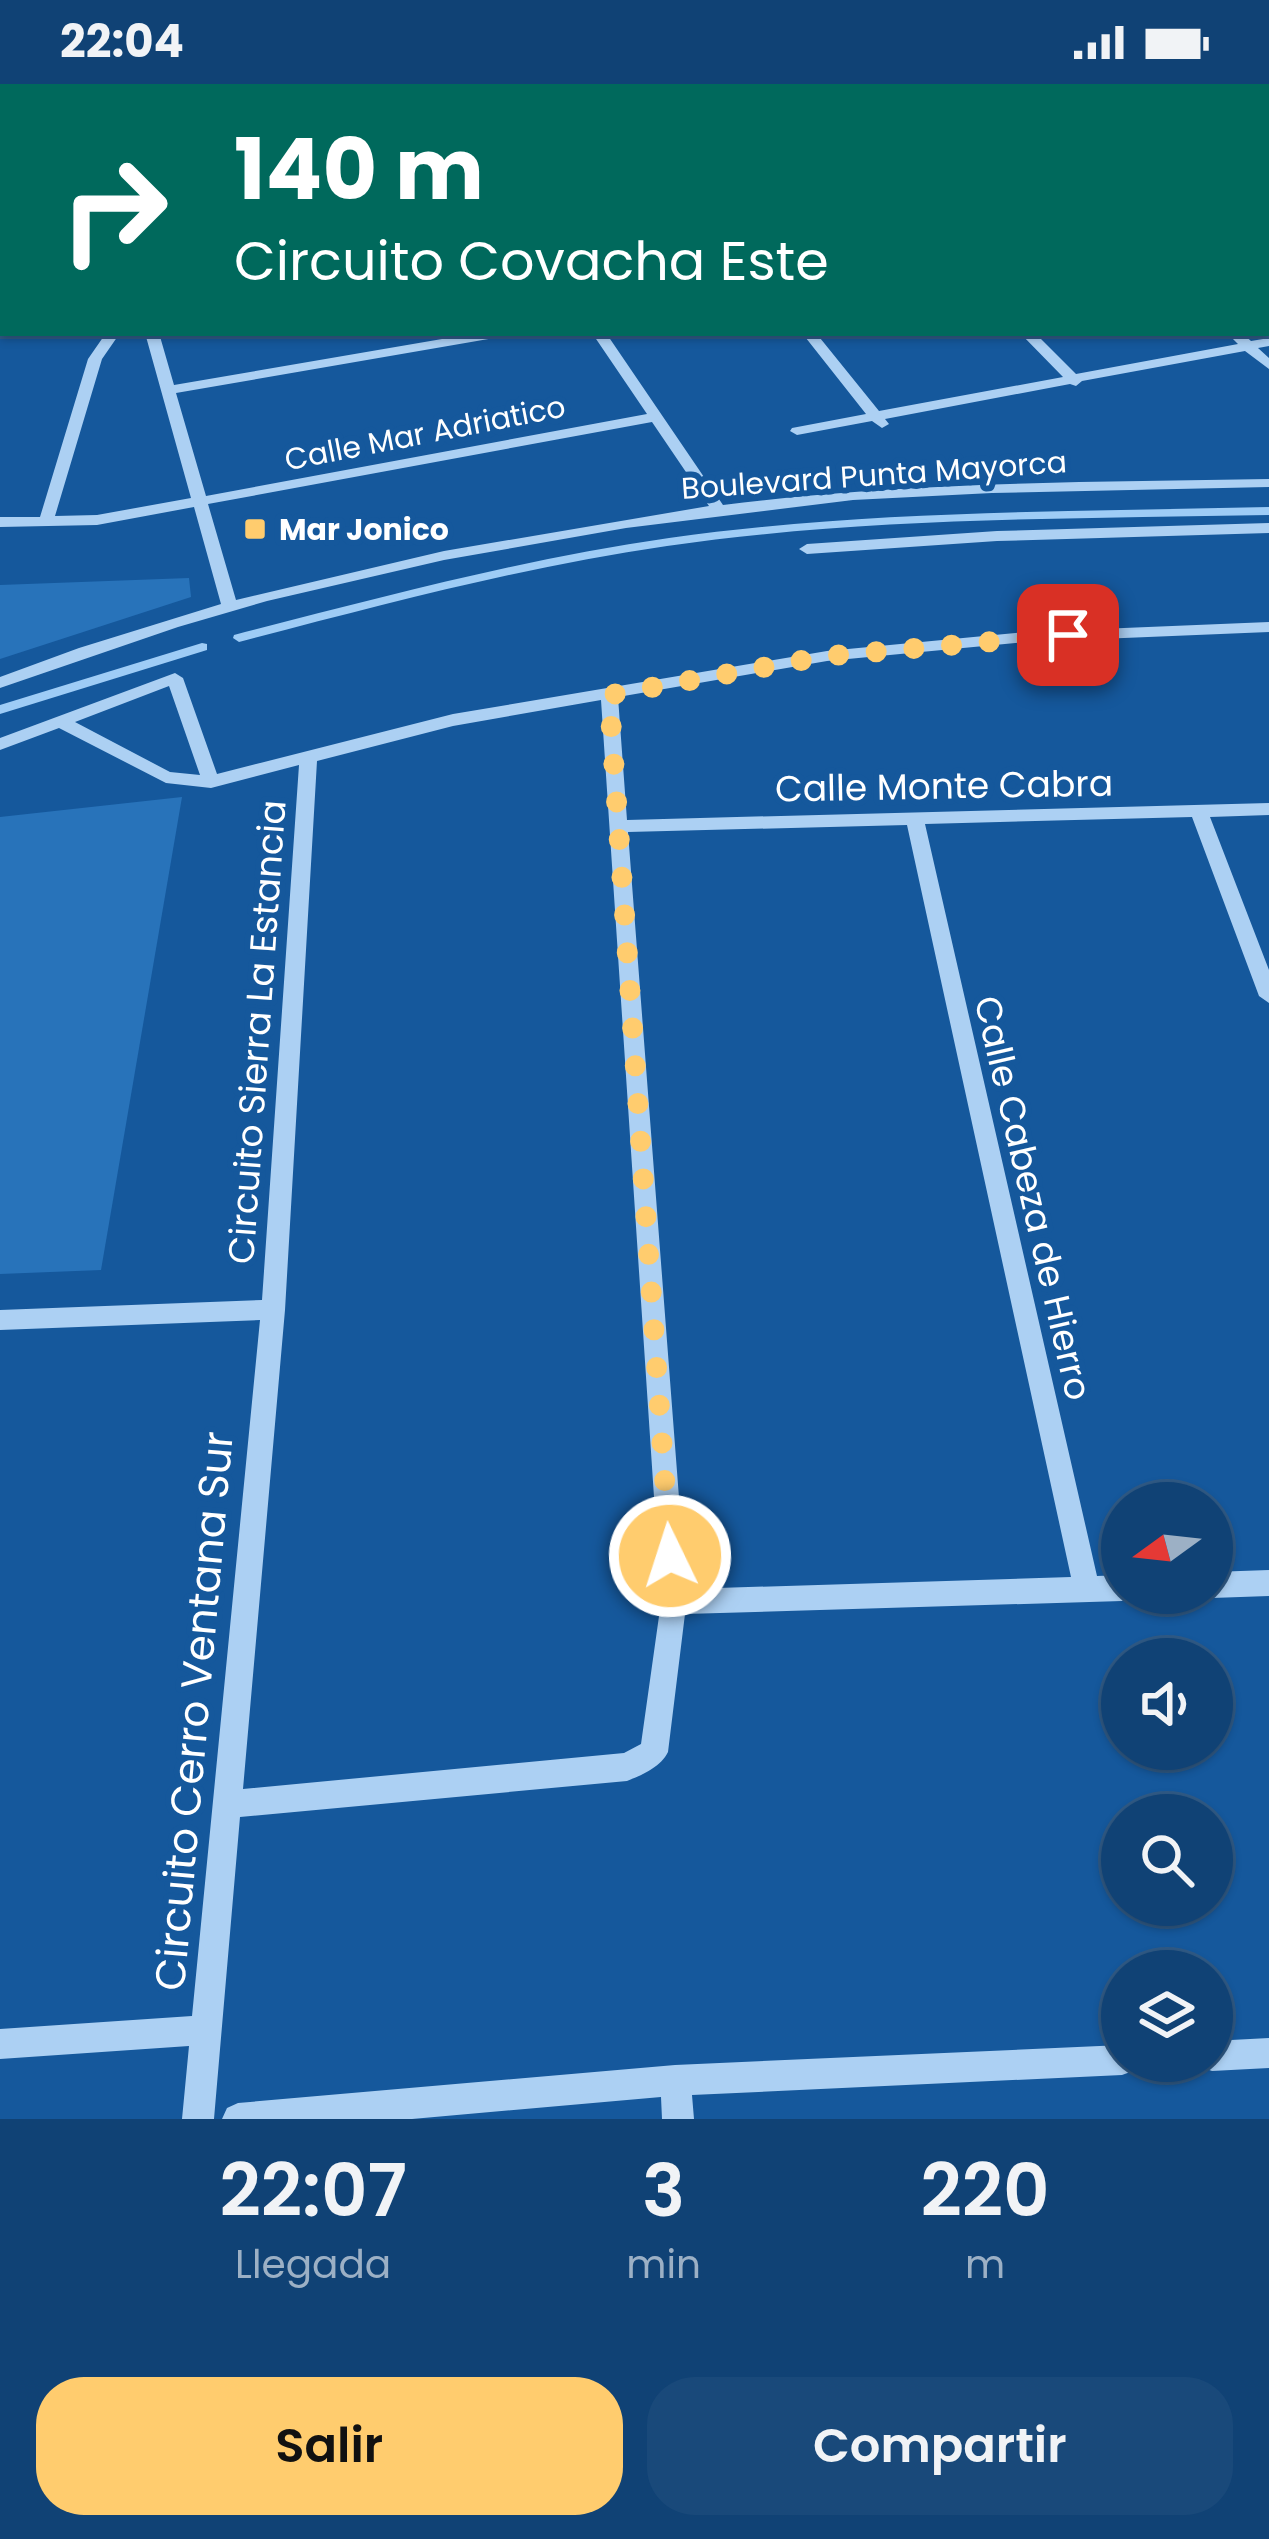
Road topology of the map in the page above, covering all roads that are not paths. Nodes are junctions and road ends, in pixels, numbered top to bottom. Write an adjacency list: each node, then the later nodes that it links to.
1 (111, 336): 19 (street)
2 (153, 336): 12 (street)
3 (483, 336): 12 (street)
4 (601, 336): 13 (street)
5 (811, 336): 14 (street)
6 (1030, 336): 11 (street)
7 (1237, 336): 9 (street)
8 (1269, 342): 9 (street)
9 (1249, 346): 10 (street); 11 (street)
10 (1269, 365)
11 (1076, 382): 14 (street)
12 (169, 390): 17 (street)
13 (656, 417): 17 (street, Calle Mar Adriatico); 18 (street)
14 (880, 421): 15 (street)
15 (797, 431)
16 (1269, 483): 18 (street, Boulevard Punta Mayorca)
17 (203, 502): 19 (street, Calle Mar Adriatico); 23 (street)
18 (718, 509): 23 (street, Boulevard Punta Mayorca)
19 (46, 521): 20 (street, Calle Mar Adriatico)
20 (0, 522)
21 (1269, 527): 22 (street)
22 (806, 549)
23 (230, 608): 25 (street, Boulevard Punta Mayorca)
24 (1269, 627): 26 (street)
25 (0, 682)
26 (609, 695): 29 (street); 34 (street)
27 (59, 721): 28 (street); 30 (street); 30 (street)
28 (0, 744)
29 (308, 758): 30 (street); 36 (street, Circuito Sierra La Estancia)
30 (212, 782)
31 (1269, 809): 32 (street, Calle Monte Cabra)
32 (1200, 814): 33 (street, Calle Monte Cabra); 35 (street)
33 (915, 820): 34 (street, Calle Monte Cabra); 40 (street, Calle Cabeza de Hierro)
34 (620, 826): 42 (street)
35 (1269, 996)
36 (272, 1310): 37 (street); 43 (street, Circuito Cerro Ventana Sur)
37 (0, 1320)
38 (1269, 1582): 39 (street)
39 (1233, 1584)
40 (1087, 1589): 41 (street); 42 (street)
41 (1101, 1589)
42 (674, 1602): 43 (street)
43 (228, 1804): 44 (street, Circuito Cerro Ventana Sur)
44 (207, 2030): 45 (street); 50 (street, Circuito Cerro Ventana Sur)
45 (0, 2044)
46 (1269, 2053): 47 (street)
47 (1233, 2055)
48 (1101, 2061): 49 (street)
49 (675, 2080): 51 (street); 52 (street)
50 (198, 2119)
51 (238, 2119)
52 (678, 2119)

